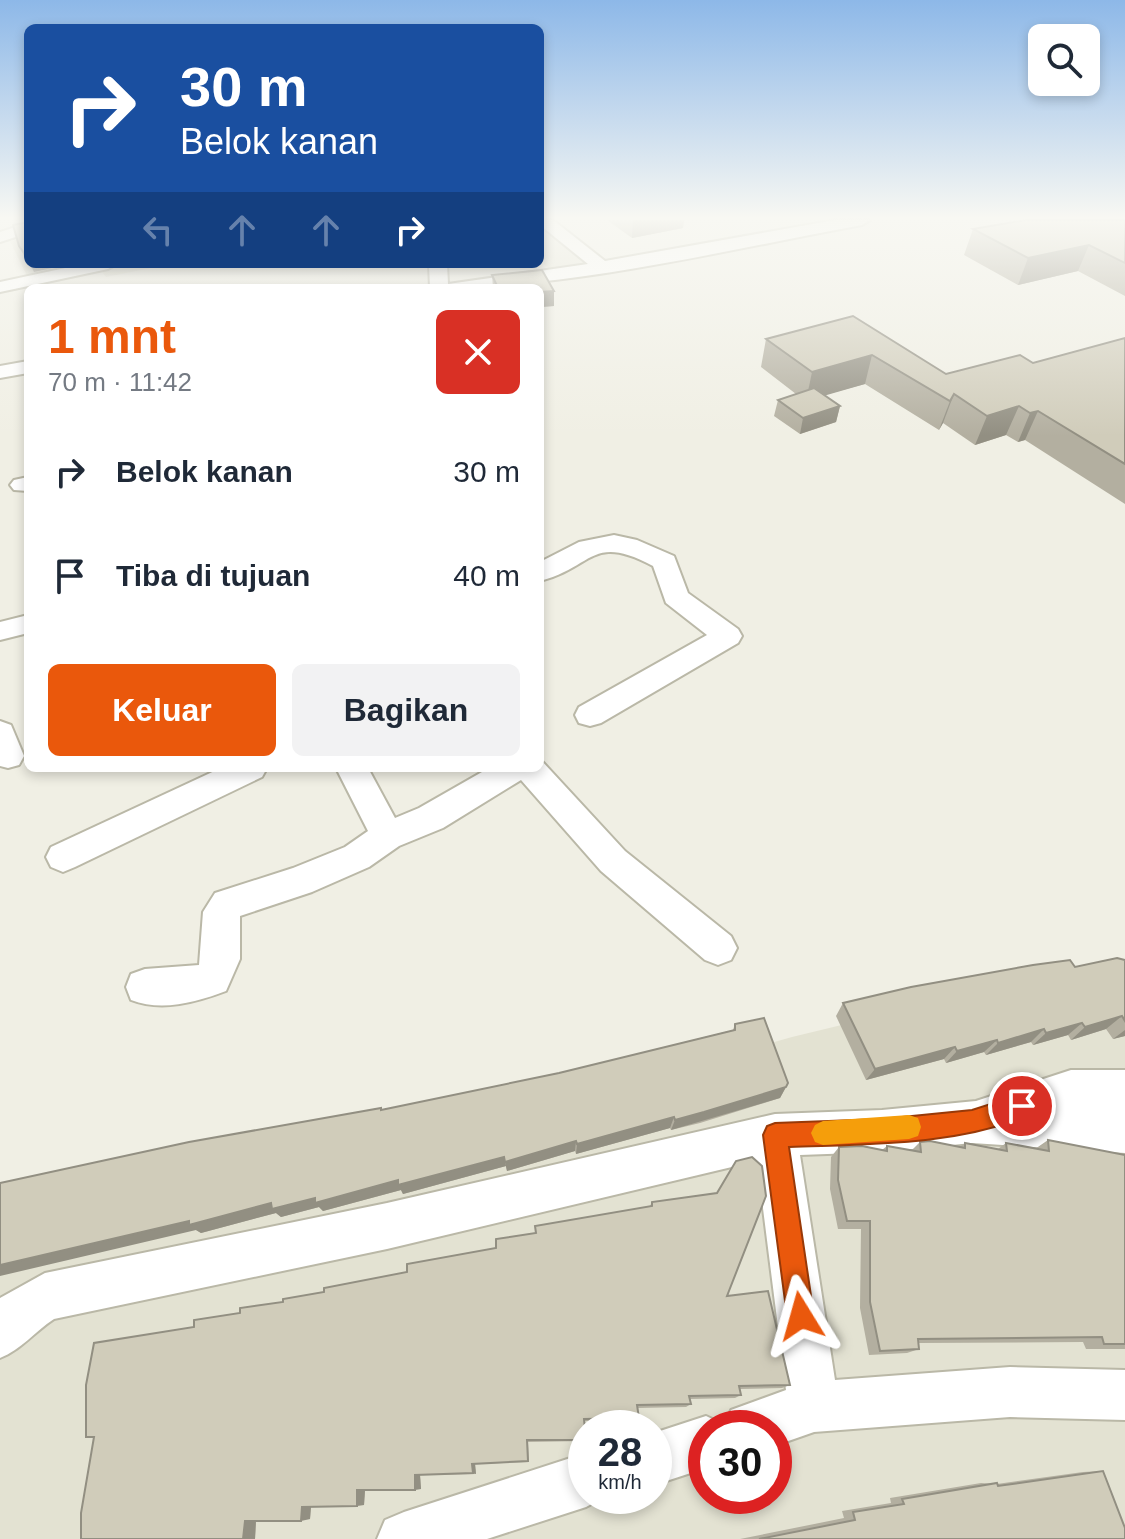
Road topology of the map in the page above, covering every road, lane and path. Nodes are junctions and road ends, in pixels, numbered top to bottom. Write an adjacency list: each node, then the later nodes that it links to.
1 (24, 368): 2 (street)
2 (0, 372)
3 (544, 571): 6 (street)
4 (24, 625): 5 (street)
5 (0, 631)
6 (590, 715)
7 (243, 772): 12 (street)
8 (354, 772): 11 (street)
9 (508, 772): 11 (street)
10 (534, 772): 13 (street)
11 (387, 836): 14 (street)
12 (63, 857)
13 (718, 948)
14 (145, 987)
15 (1125, 1091): 16 (street)
16 (972, 1122): 17 (street); 18 (street)
17 (1125, 1132)
18 (775, 1135): 19 (street); 21 (street)
19 (0, 1334)
20 (1125, 1395): 21 (street)
21 (814, 1407): 22 (street)
22 (792, 1414)
23 (568, 1486): 24 (street)
24 (404, 1539)

